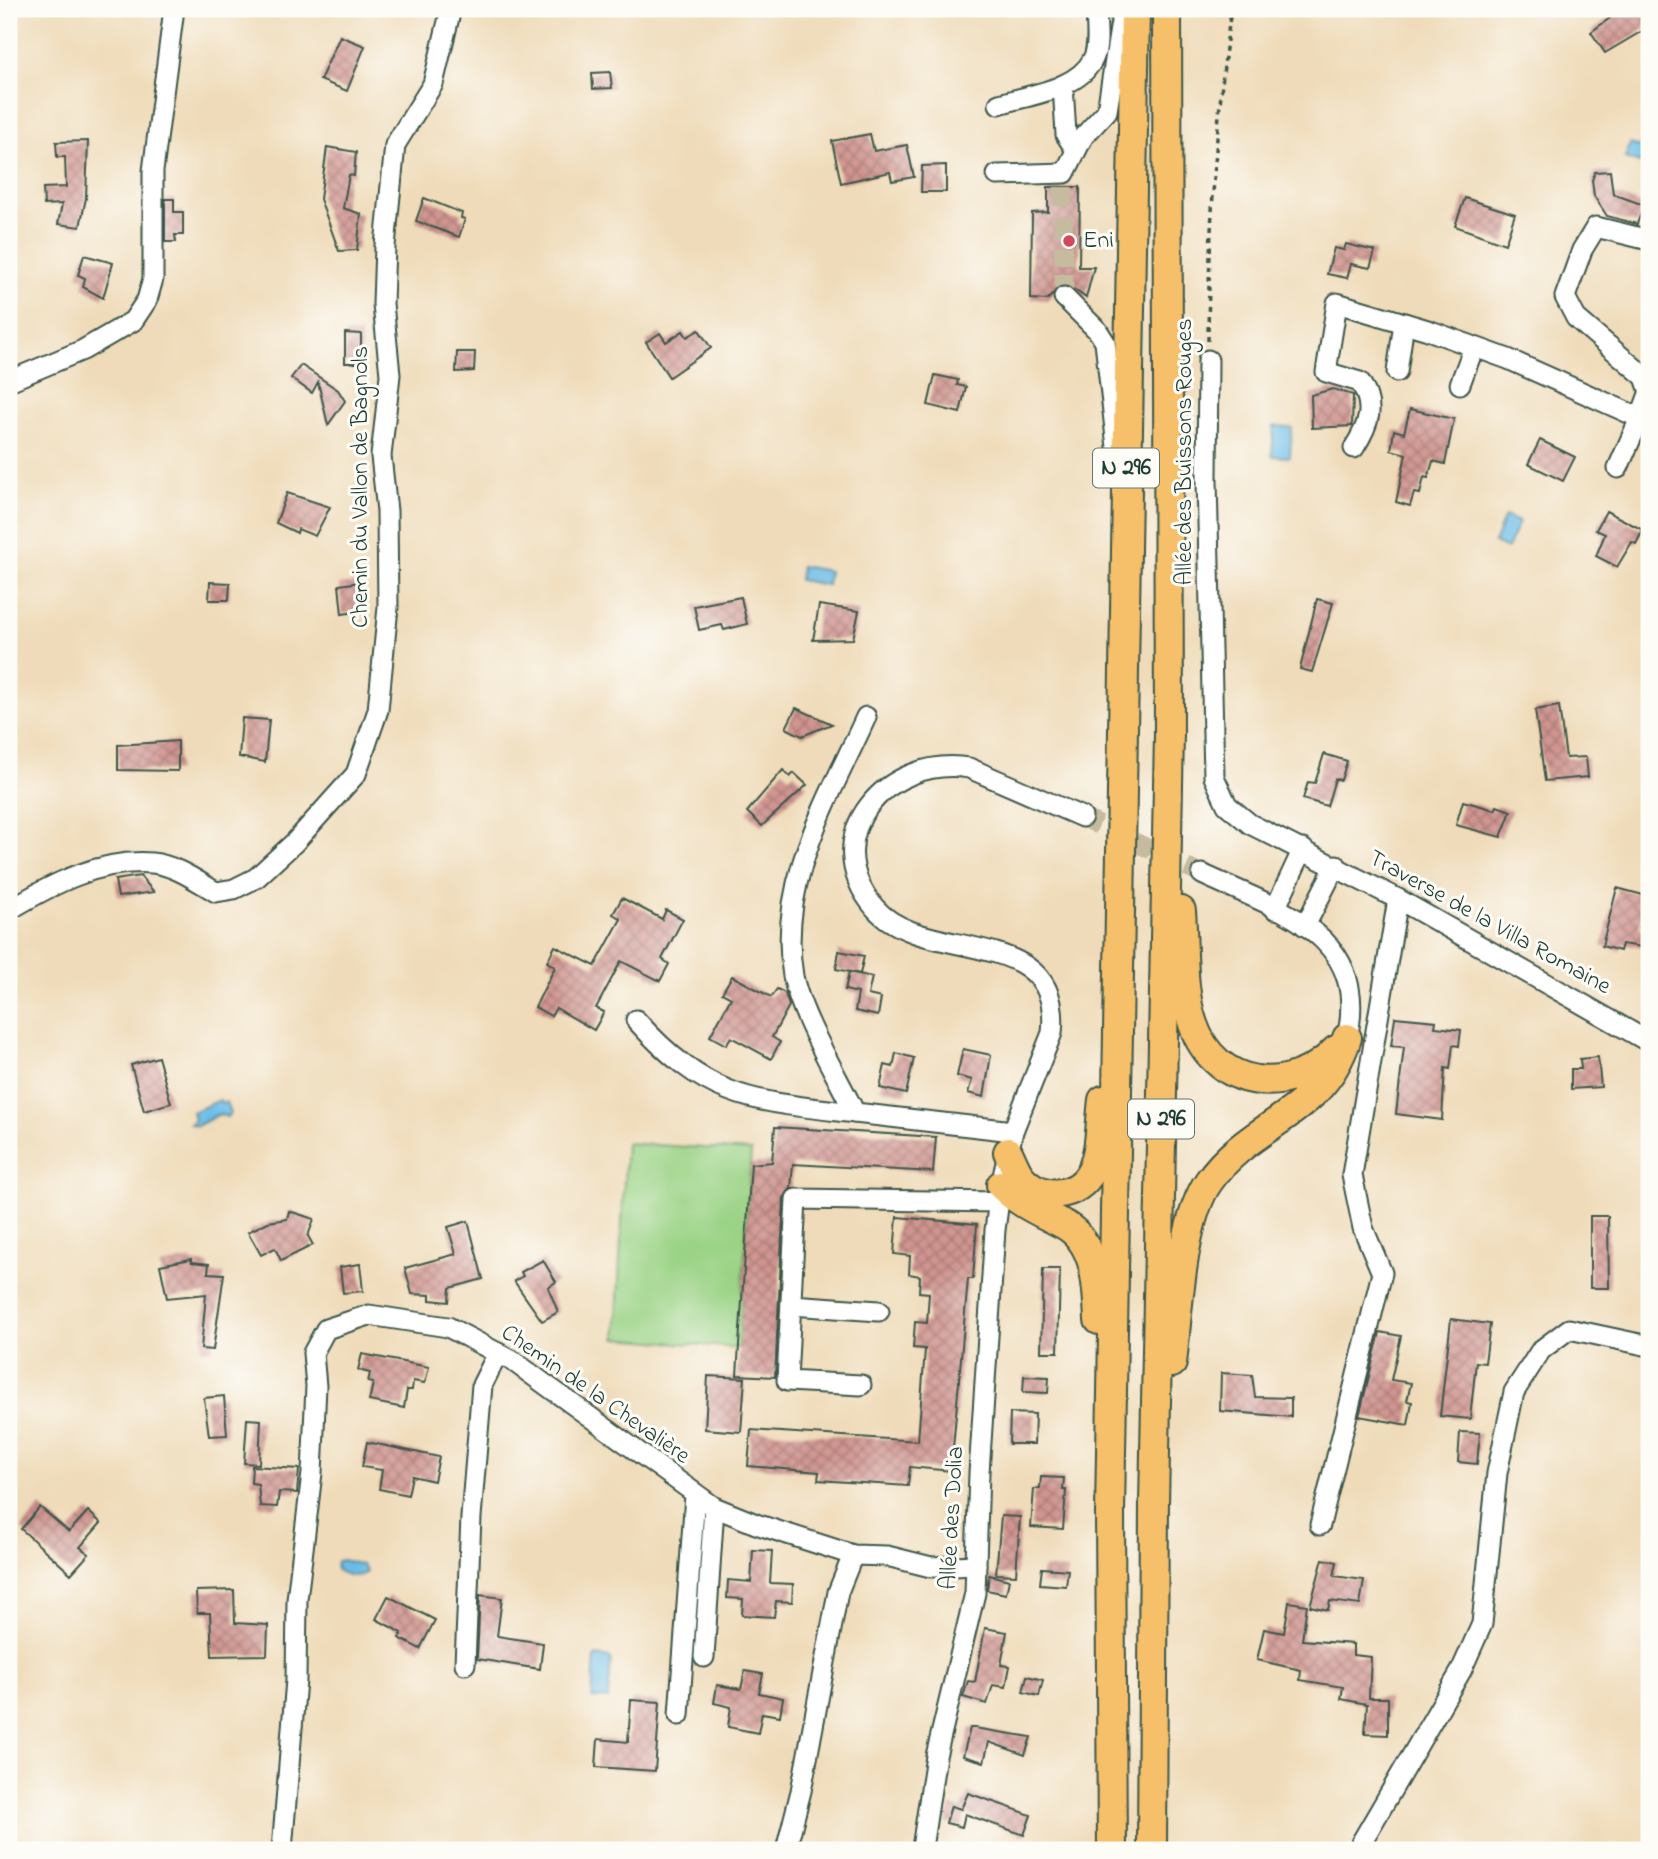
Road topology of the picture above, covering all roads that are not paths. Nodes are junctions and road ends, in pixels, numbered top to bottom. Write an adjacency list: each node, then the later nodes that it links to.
1 (174, 9): 17 (street)
2 (451, 9): 31 (street, Chemin du Vallon de Bagnols)
3 (1096, 9): 7 (street)
4 (1123, 9): 9 (street)
5 (1135, 9): 23 (highway, N 296)
6 (1167, 9): 25 (highway, N 296)
7 (1063, 85): 8 (street); 9 (street)
8 (999, 104)
9 (1076, 150): 10 (street)
10 (997, 175)
11 (1649, 240): 19 (street)
12 (1063, 297): 23 (street)
13 (1404, 323): 14 (street); 16 (street); 21 (street)
14 (1474, 347): 18 (street); 20 (street)
15 (1208, 360): 27 (street, Allée des Buissons Rouges)
16 (1396, 372)
17 (9, 381)
18 (1460, 384)
19 (1649, 391): 20 (street)
20 (1640, 418): 22 (street)
21 (1354, 448)
22 (1618, 468)
23 (1125, 536): 34 (highway, N 296)
24 (866, 717): 38 (street)
25 (1169, 734): 36 (highway, N 296); 47 (highway, N 296)
26 (1082, 817): 39 (street, Allée des Dolia)
27 (1303, 849): 28 (street, Traverse de la Villa Romaine); 32 (street)
28 (1336, 865): 30 (street, Traverse de la Villa Romaine); 33 (street)
29 (1202, 874): 32 (street)
30 (1398, 899): 37 (street, Traverse de la Villa Romaine); 50 (street)
31 (9, 909)
32 (1275, 909): 33 (street)
33 (1305, 926): 36 (street)
34 (1122, 927): 39 (highway); 49 (highway, N 296)
35 (636, 1020): 38 (street)
36 (1347, 1038): 47 (highway)
37 (1649, 1042)
38 (855, 1113): 39 (street)
39 (1010, 1141): 40 (street, Allée des Dolia)
40 (1000, 1193): 41 (street); 49 (highway); 52 (street, Allée des Dolia)
41 (791, 1305): 42 (street); 45 (street)
42 (879, 1311)
43 (1649, 1346): 56 (street)
44 (498, 1353): 46 (street, Chemin de la Chevalière); 54 (street); 59 (street, Chemin de la Chevalière)
45 (861, 1385)
46 (695, 1496): 48 (street, Chemin de la Chevalière); 55 (street)
47 (1154, 1504): 61 (highway, N 296)
48 (713, 1507): 51 (street, Chemin de la Chevalière); 53 (street)
49 (1110, 1513): 57 (highway, N 296)
50 (1320, 1525)
51 (853, 1555): 52 (street, Chemin de la Chevalière); 60 (street)
52 (976, 1565): 58 (street, Allée des Dolia)
53 (704, 1657)
54 (464, 1664)
55 (680, 1715)
56 (1362, 1843)
57 (1112, 1846)
58 (922, 1848)
59 (282, 1850)
60 (786, 1850)
61 (1152, 1850)

